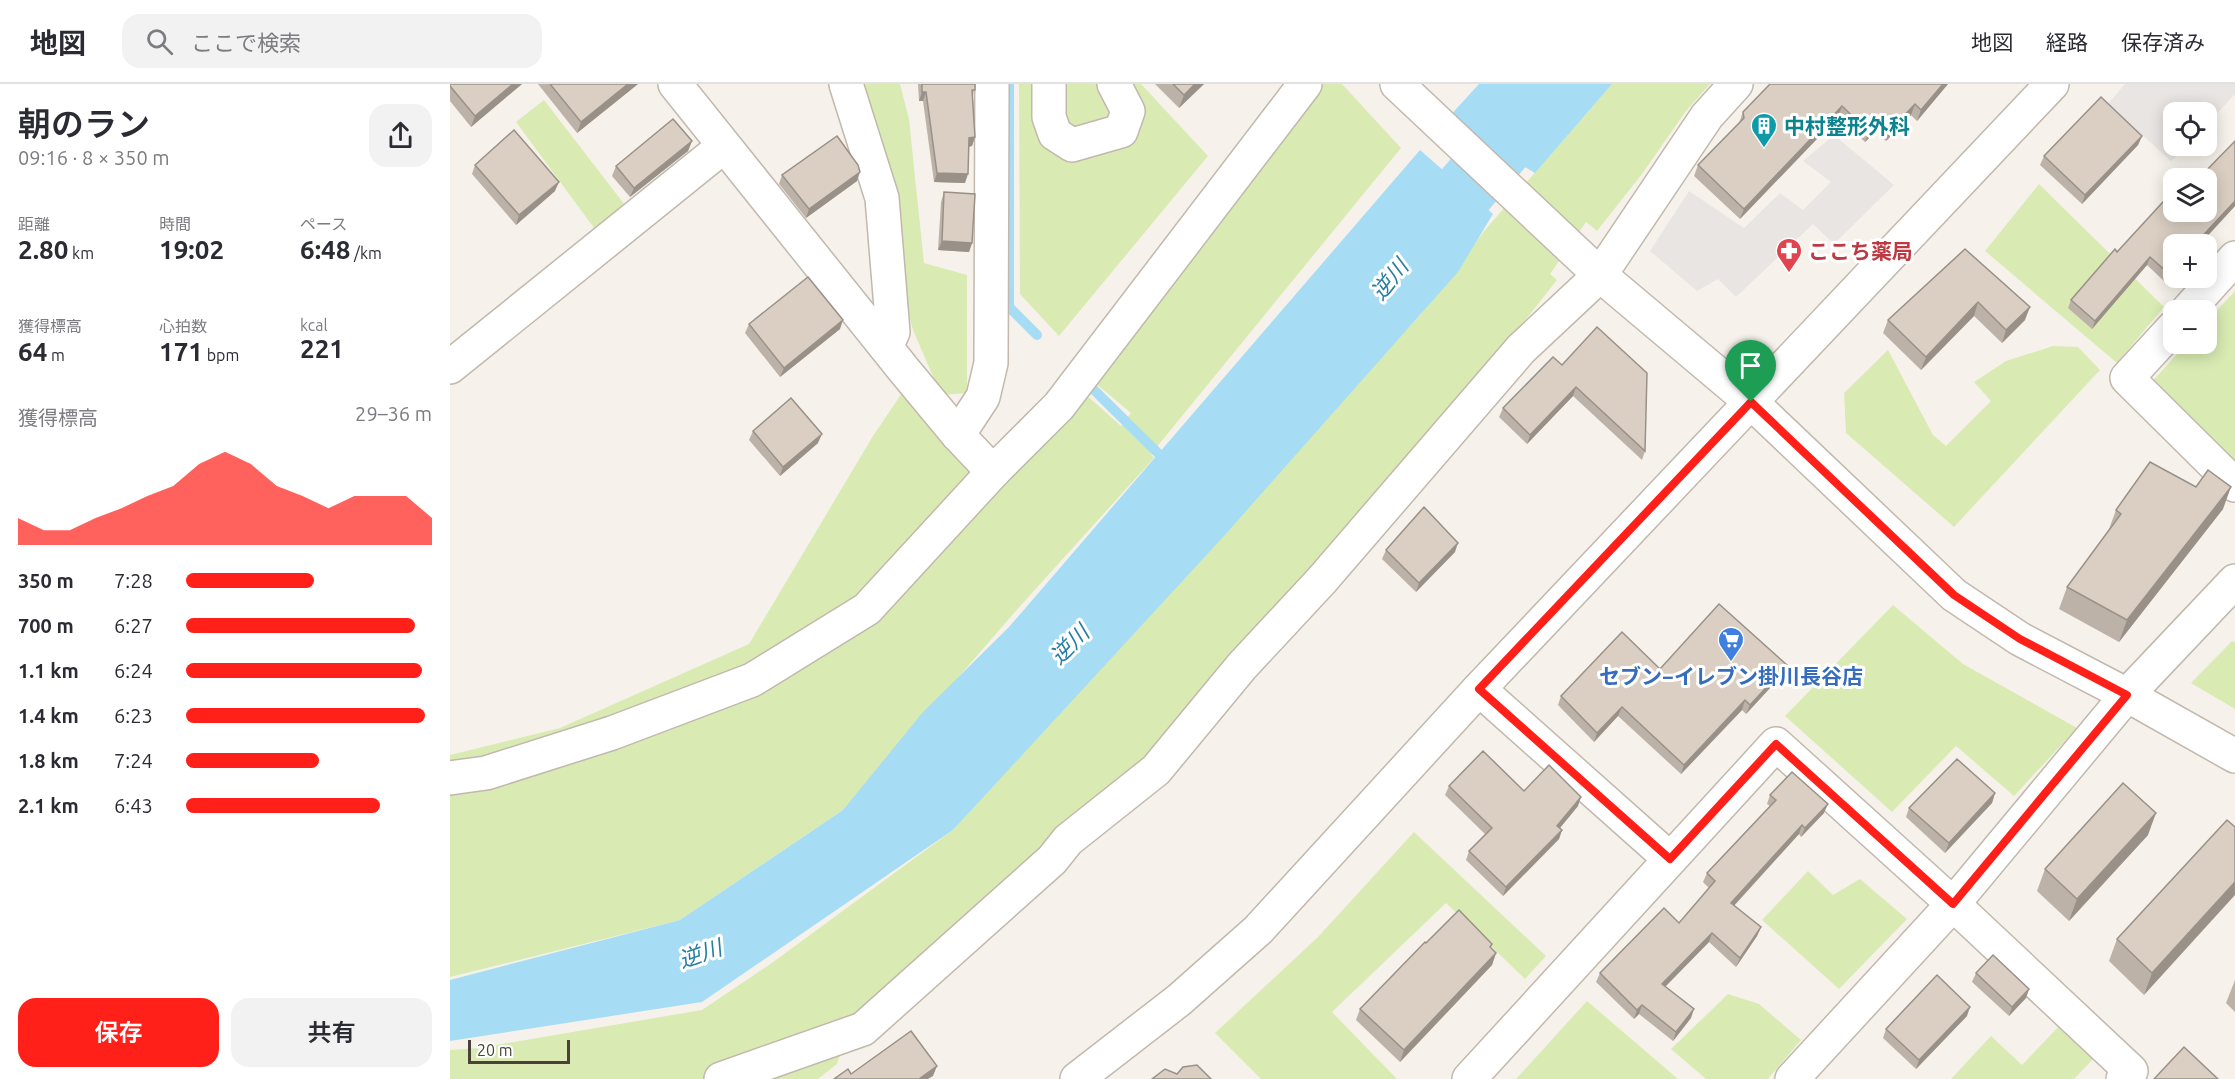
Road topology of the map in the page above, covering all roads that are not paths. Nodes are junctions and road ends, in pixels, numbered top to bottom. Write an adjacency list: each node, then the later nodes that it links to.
1 (675, 84): 10 (street)
2 (846, 84): 15 (street)
3 (992, 84): 18 (street)
4 (1049, 84): 5 (street)
5 (1114, 84)
6 (1305, 84): 19 (street)
7 (1397, 84): 12 (street)
8 (1736, 84): 12 (street)
9 (2052, 84): 17 (street)
10 (724, 146): 15 (street); 16 (street)
11 (2235, 258): 13 (street)
12 (1600, 275): 17 (street); 28 (street)
13 (2197, 300)
14 (2163, 339): 20 (street)
15 (886, 347): 18 (street)
16 (450, 367)
17 (1751, 402): 22 (street); 23 (street)
18 (958, 435): 19 (street)
19 (993, 472): 25 (street)
20 (2235, 485)
21 (2235, 581): 23 (street)
22 (1479, 689): 26 (street); 29 (street)
23 (2127, 695): 24 (street); 27 (street)
24 (2235, 756)
25 (450, 778)
26 (1670, 859): 27 (street); 30 (street)
27 (1953, 904): 31 (street); 32 (street)
28 (721, 1079)
29 (1077, 1079)
30 (1469, 1079)
31 (1792, 1079)
32 (2123, 1079)

